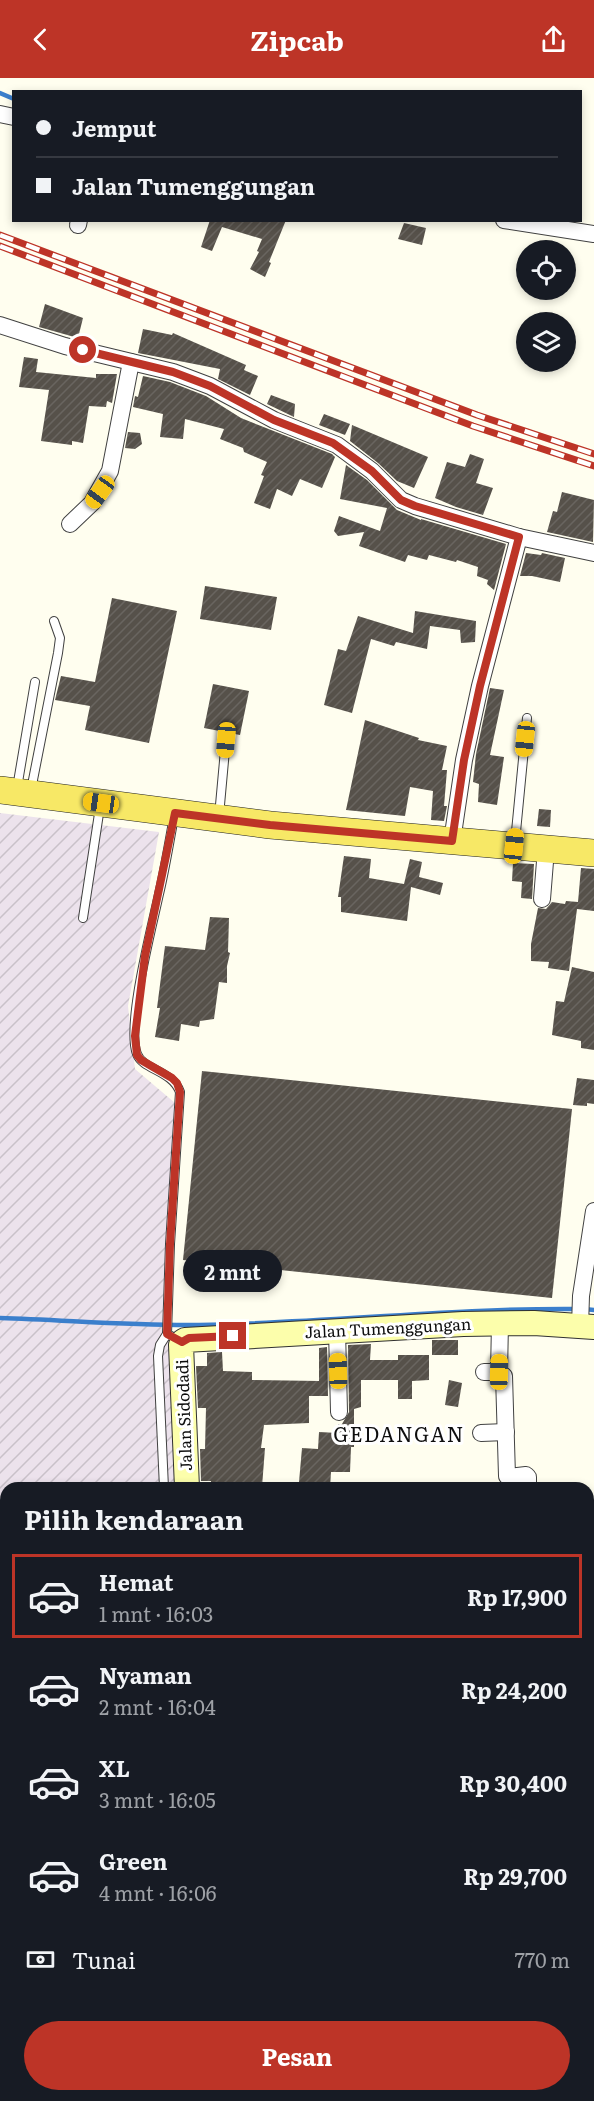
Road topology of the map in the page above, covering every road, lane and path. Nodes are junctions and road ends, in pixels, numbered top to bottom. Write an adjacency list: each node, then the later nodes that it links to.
1 (517, 222): 2 (street)
2 (594, 234)
3 (0, 325): 4 (street)
4 (131, 362): 5 (street); 6 (street)
5 (70, 524)
6 (519, 537): 7 (street); 16 (street)
7 (594, 553)
8 (54, 621): 12 (lane)
9 (35, 682): 12 (lane)
10 (526, 718): 17 (lane)
11 (226, 740): 15 (lane)
12 (16, 791): 13 (main road)
13 (101, 803): 14 (main road); 21 (lane)
14 (175, 813): 15 (main road); 26 (lane)
15 (219, 819): 16 (main road)
16 (452, 841): 17 (main road)
17 (514, 846): 18 (main road)
18 (546, 849): 19 (main road); 20 (street)
19 (594, 854)
20 (542, 899)
21 (83, 918)
22 (594, 1211): 24 (street)
23 (500, 1323): 24 (street, Jalan Tumenggungan); 25 (street, Jalan Tumenggungan); 28 (street)
24 (585, 1324)
25 (337, 1330): 26 (street, Jalan Tumenggungan); 27 (street)
26 (172, 1335): 30 (lane); 31 (street, Jalan Sidodadi)
27 (339, 1412)
28 (506, 1432): 29 (street); 32 (street)
29 (481, 1433)
30 (164, 1482)
31 (186, 1482)
32 (528, 1482)

